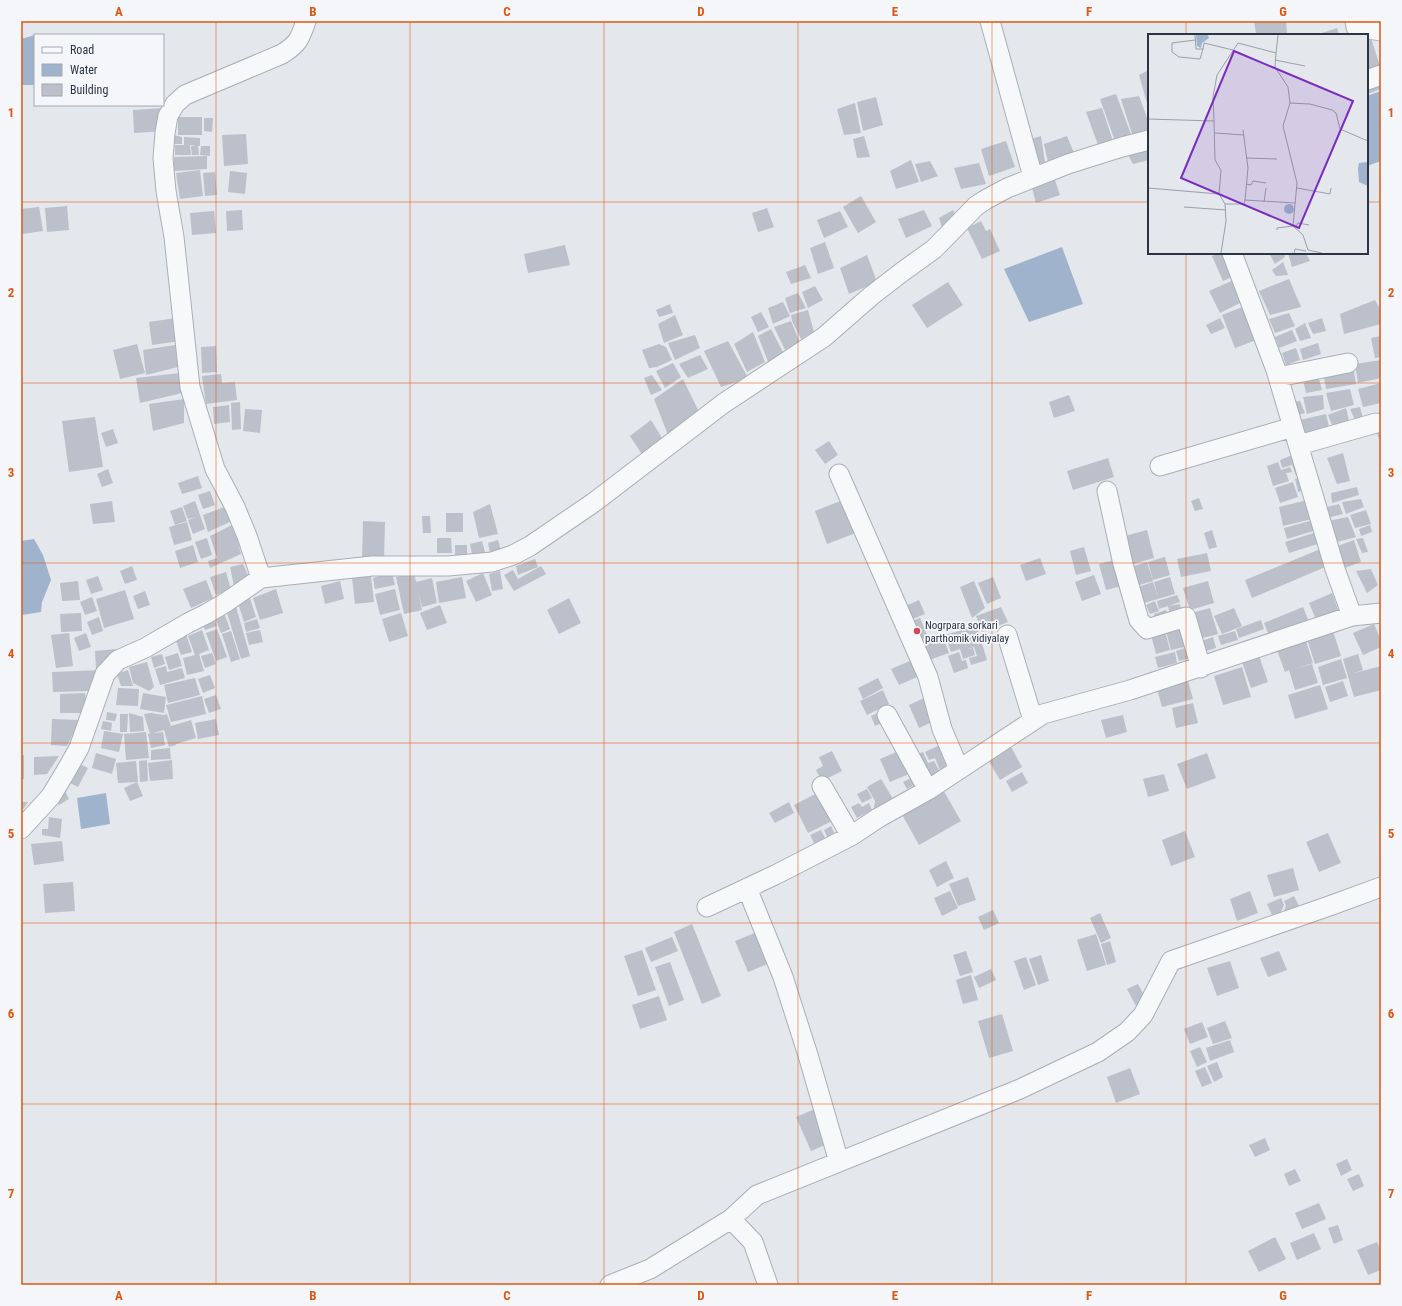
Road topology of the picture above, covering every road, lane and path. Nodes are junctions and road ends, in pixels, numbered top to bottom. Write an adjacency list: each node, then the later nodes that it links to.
1 (306, 21): 18 (street)
2 (990, 21): 8 (street)
3 (1354, 21): 4 (street)
4 (1381, 31)
5 (1381, 75): 6 (street)
6 (1368, 80)
7 (1148, 140): 8 (street)
8 (1033, 177): 18 (street)
9 (1232, 254): 11 (street)
10 (1348, 363): 11 (street)
11 (1278, 377): 13 (street)
12 (1376, 423): 14 (street)
13 (1293, 427): 14 (street); 15 (street)
14 (1299, 445): 20 (street)
15 (1160, 466)
16 (839, 474): 25 (street)
17 (1108, 492): 22 (street)
18 (261, 578): 28 (street)
19 (1381, 613): 20 (street)
20 (1352, 616): 22 (street)
21 (1007, 635): 24 (street)
22 (1200, 668): 24 (street)
23 (887, 715): 27 (street)
24 (1033, 720): 25 (street)
25 (959, 769): 27 (street)
26 (822, 786): 29 (street)
27 (928, 790): 29 (street)
28 (21, 829)
29 (851, 836): 31 (street)
30 (1381, 887): 33 (street)
31 (748, 888): 32 (street); 33 (street)
32 (707, 907)
33 (839, 1162): 34 (street)
34 (731, 1219): 35 (street); 36 (street)
35 (610, 1285)
36 (768, 1285)

